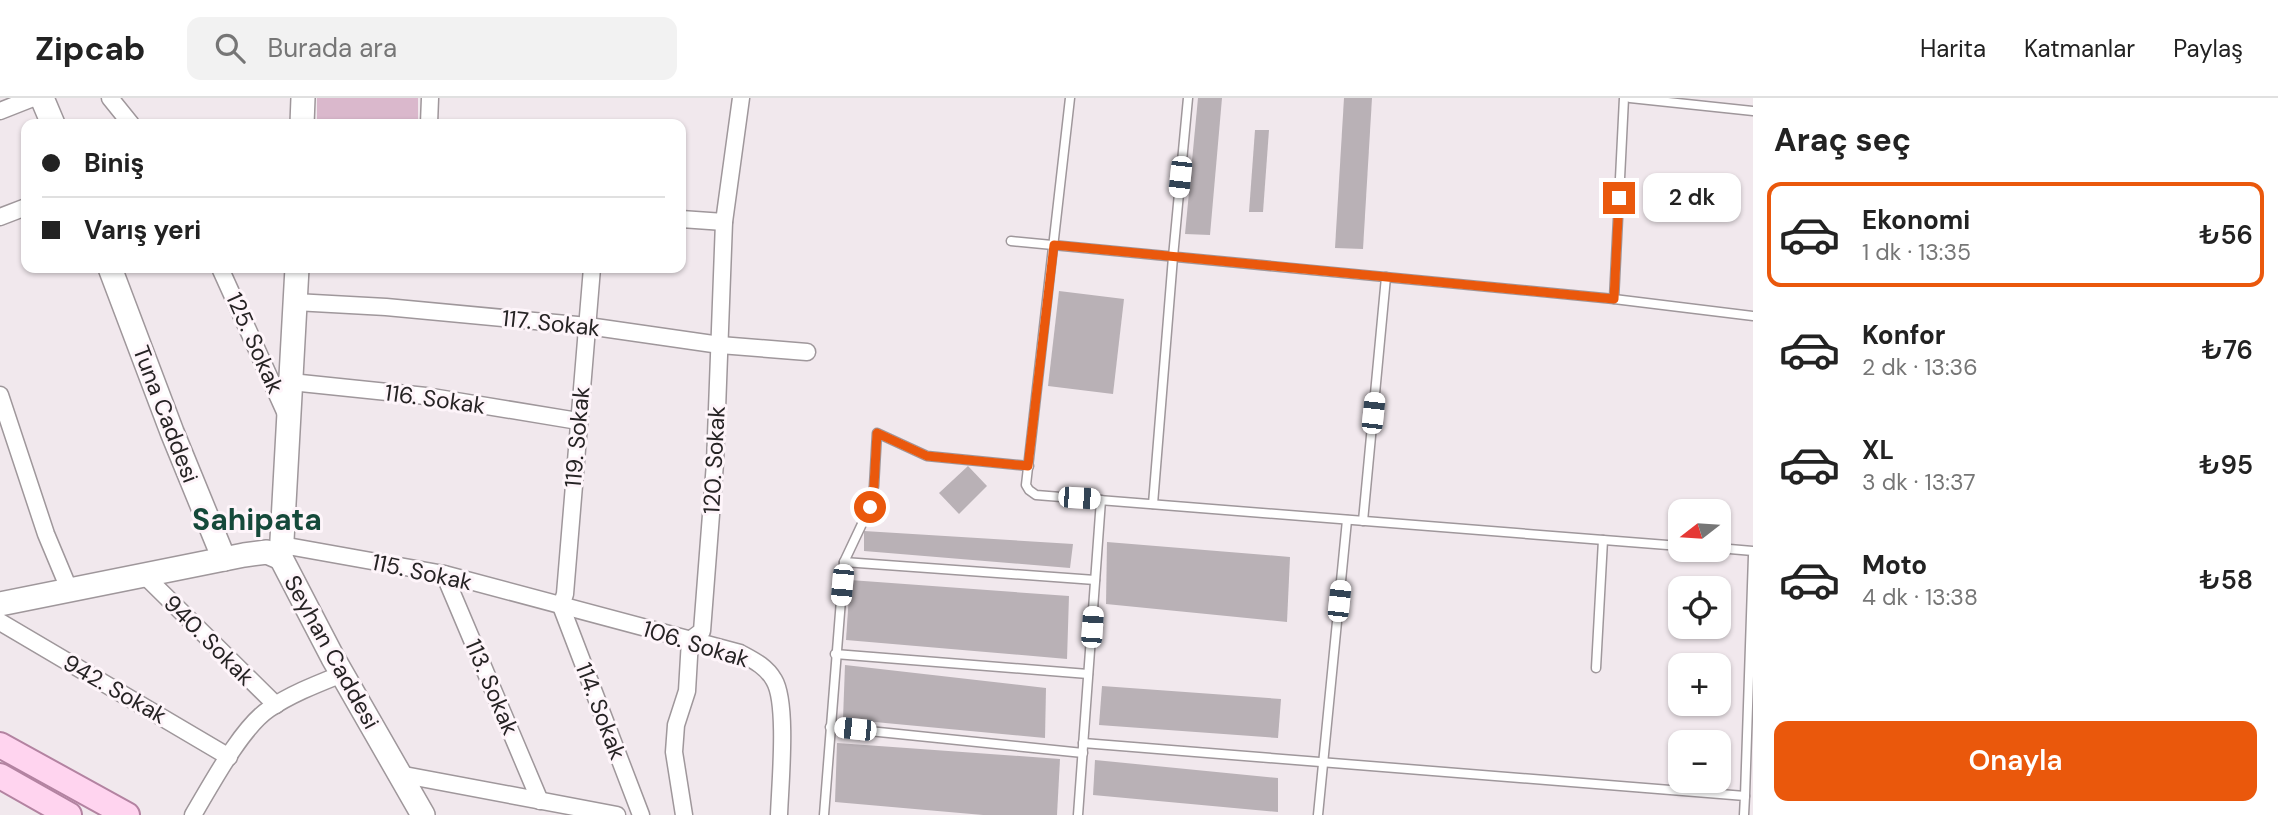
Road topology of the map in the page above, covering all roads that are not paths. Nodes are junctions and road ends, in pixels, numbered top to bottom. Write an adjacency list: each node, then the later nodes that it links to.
1 (110, 98): 13 (street)
2 (303, 98): 14 (main road)
3 (430, 98): 15 (street)
4 (741, 98): 19 (street, 120. Sokak)
5 (1070, 98): 21 (lane)
6 (1188, 98): 22 (lane)
7 (1624, 98): 28 (lane)
8 (1630, 98): 11 (lane)
9 (44, 99): 10 (street); 12 (main road)
10 (0, 111)
11 (1753, 111)
12 (51, 119)
13 (127, 119)
14 (302, 119)
15 (429, 119)
16 (21, 209): 17 (street)
17 (0, 217)
18 (686, 219): 19 (street)
19 (724, 222): 32 (street, 120. Sokak)
20 (1011, 241): 21 (lane)
21 (1054, 245): 22 (lane); 38 (lane)
22 (1172, 257): 27 (lane); 40 (lane)
23 (112, 273): 48 (main road, Tuna Caddesi)
24 (222, 273): 36 (street, 125. Sokak)
25 (297, 273): 29 (main road, Seyhan Caddesi)
26 (592, 273): 31 (street, 119. Sokak)
27 (1386, 277): 28 (lane); 42 (lane)
28 (1614, 299): 30 (lane)
29 (295, 302): 31 (street, 117. Sokak); 34 (main road, Seyhan Caddesi)
30 (1753, 316)
31 (588, 326): 32 (street, 117. Sokak); 37 (street, 119. Sokak)
32 (720, 345): 33 (street, 117. Sokak); 58 (street, 120. Sokak)
33 (807, 352)
34 (291, 382): 36 (main road, Seyhan Caddesi); 37 (street, 116. Sokak)
35 (0, 395): 54 (street)
36 (289, 419): 46 (main road, Seyhan Caddesi)
37 (578, 421): 56 (street, 119. Sokak)
38 (1028, 466): 39 (lane); 49 (lane)
39 (1101, 500): 40 (lane); 53 (lane)
40 (1153, 504): 41 (lane)
41 (1347, 520): 42 (lane); 68 (lane)
42 (1363, 521): 43 (lane)
43 (1602, 540): 44 (lane); 60 (lane)
44 (1668, 544)
45 (1731, 550): 47 (lane)
46 (281, 552): 48 (main road); 51 (street, 115. Sokak); 61 (main road, Seyhan Caddesi)
47 (1753, 554): 52 (lane)
48 (224, 559): 50 (main road)
49 (844, 562): 53 (lane); 59 (lane)
50 (143, 574): 54 (main road); 63 (street, 940. Sokak)
51 (444, 574): 56 (street, 115. Sokak); 72 (street, 113. Sokak)
52 (1753, 575): 71 (lane)
53 (1095, 580): 62 (lane)
54 (69, 590): 55 (main road)
55 (0, 604)
56 (561, 606): 58 (street, 106. Sokak); 78 (street, 114. Sokak)
57 (0, 622): 67 (street, 942. Sokak)
58 (690, 640): 79 (street, 120. Sokak); 80 (street, 106. Sokak)
59 (835, 654): 62 (lane); 64 (lane)
60 (1595, 668)
61 (342, 674): 63 (street); 69 (main road, Seyhan Caddesi)
62 (1088, 674): 66 (lane)
63 (276, 705): 67 (street)
64 (830, 727): 66 (lane); 81 (lane)
65 (0, 745): 74 (main road)
66 (1083, 748): 68 (lane); 82 (lane)
67 (229, 757): 75 (street)
68 (1322, 762): 71 (lane); 83 (lane)
69 (399, 774): 72 (street); 76 (main road, Seyhan Caddesi)
70 (0, 776): 73 (main road)
71 (1745, 796): 84 (lane)
72 (540, 801): 77 (street)
73 (57, 812)
74 (127, 815)
75 (193, 815)
76 (423, 815)
77 (617, 815)
78 (641, 815)
79 (684, 815)
80 (779, 815)
81 (824, 815)
82 (1078, 815)
83 (1318, 815)
84 (1744, 815)

